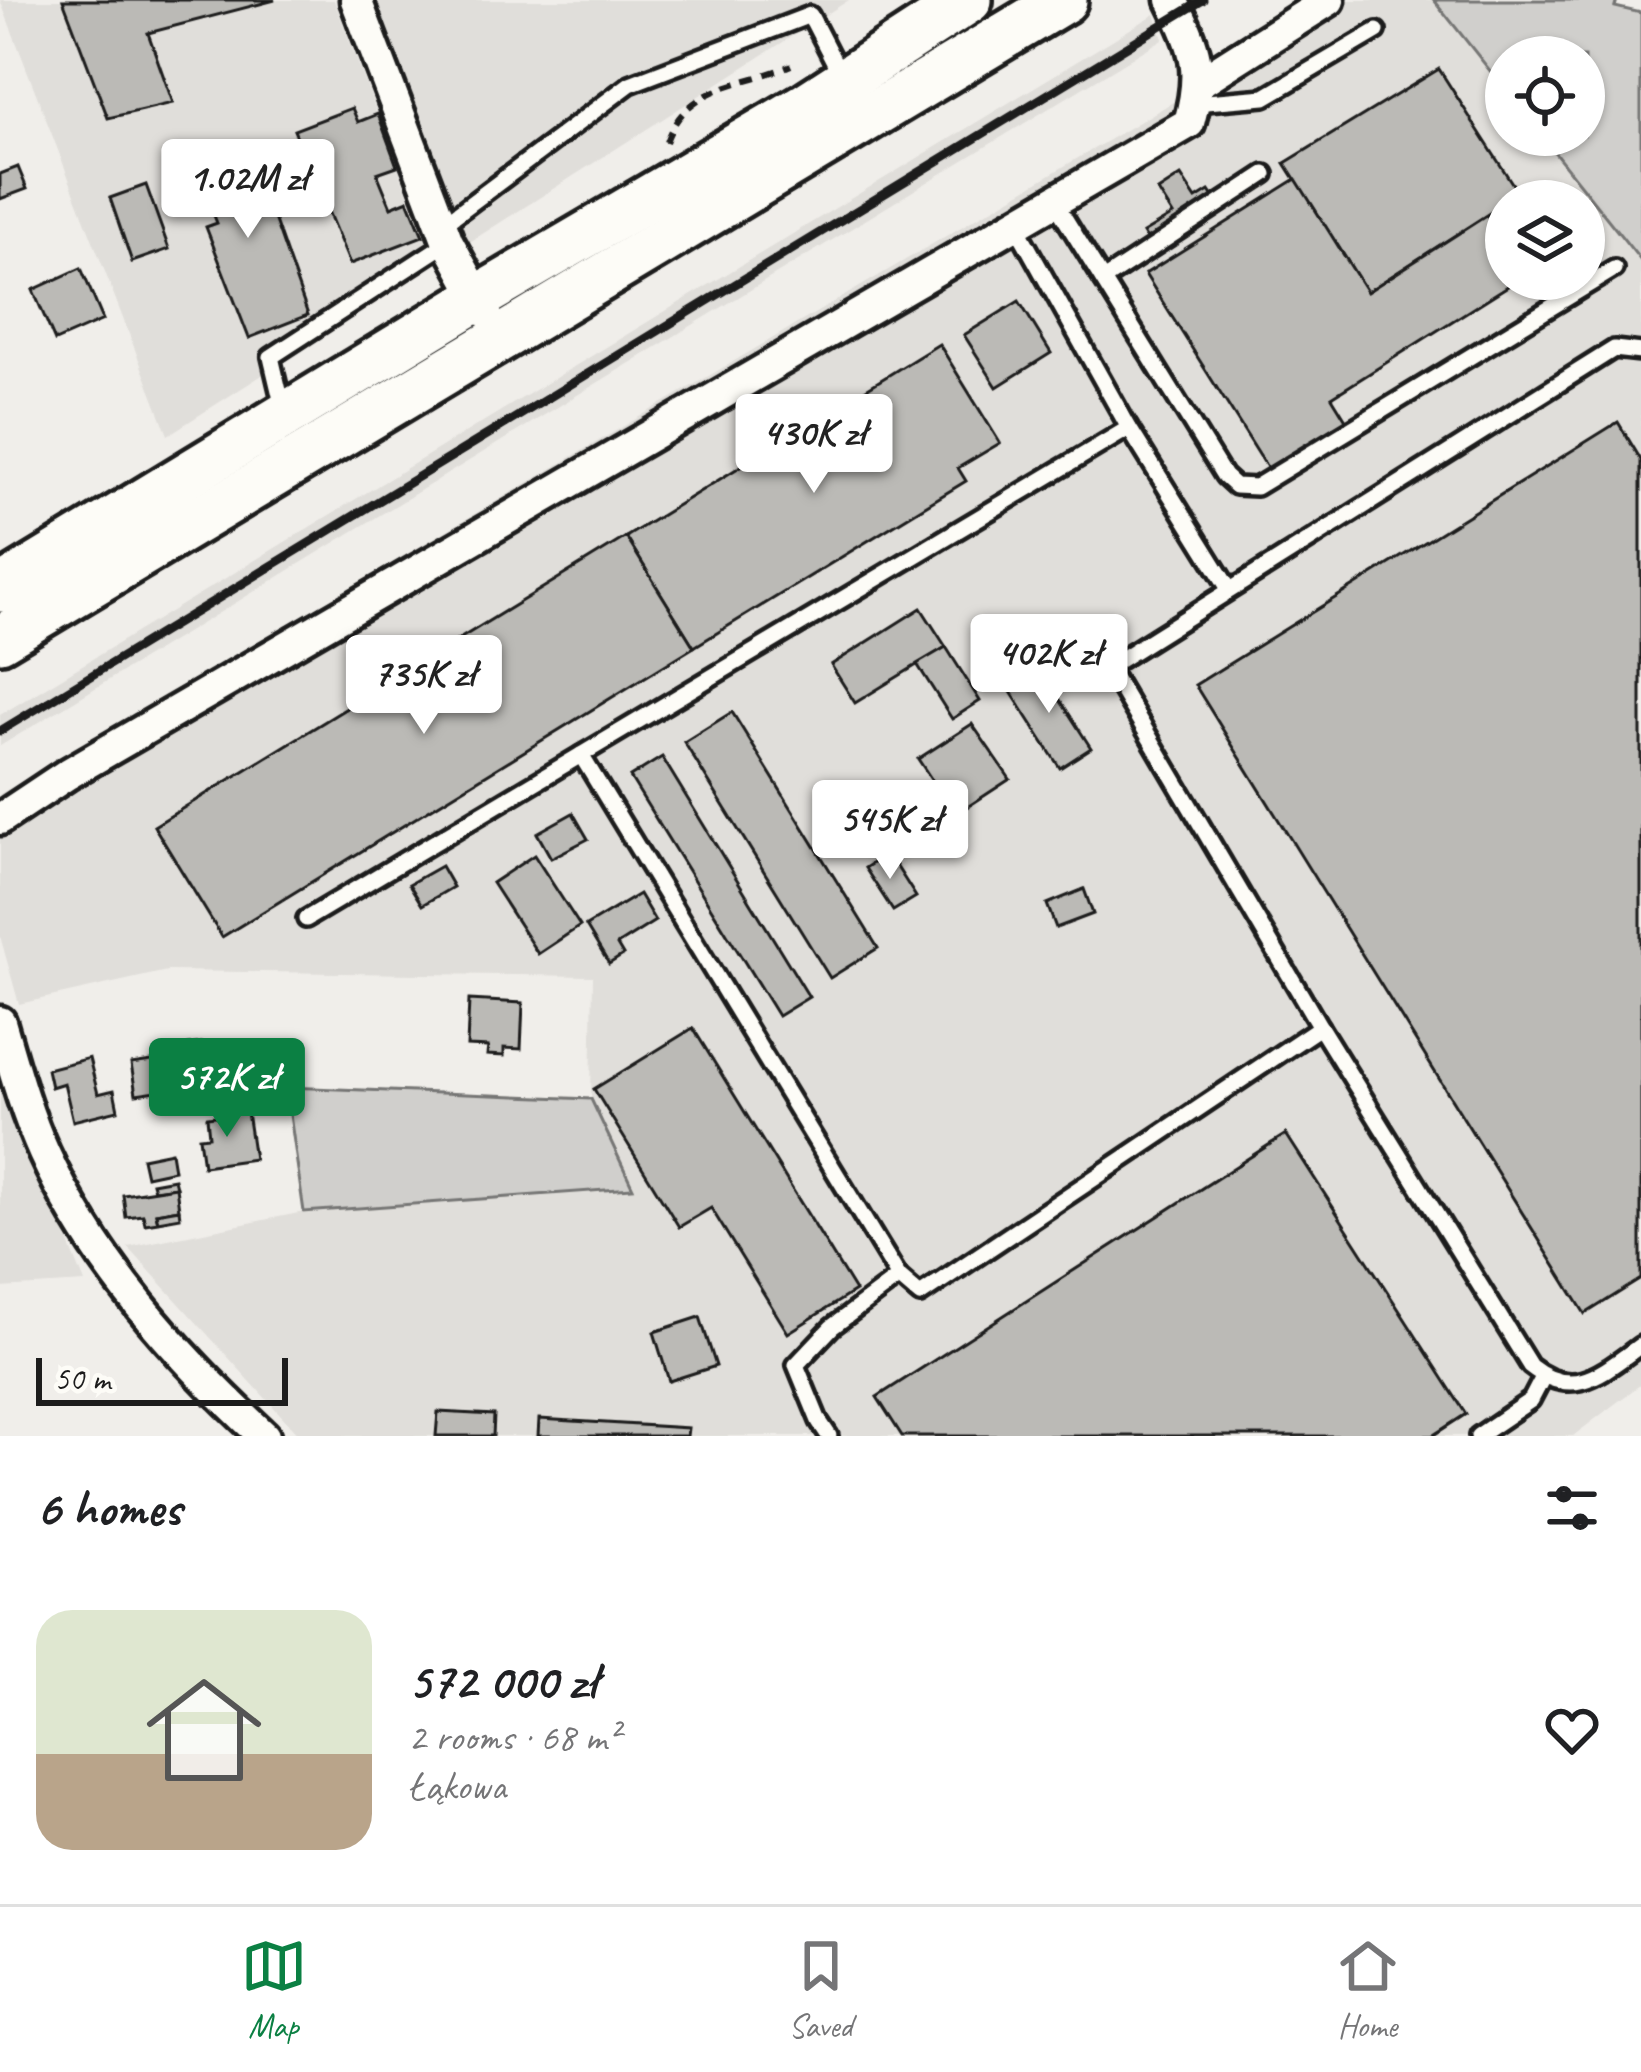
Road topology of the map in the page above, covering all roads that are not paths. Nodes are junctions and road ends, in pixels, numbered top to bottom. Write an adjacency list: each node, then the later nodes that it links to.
1 (356, 0): 12 (street)
2 (969, 0): 7 (main road)
3 (1064, 0): 16 (main road)
4 (1172, 0): 8 (street)
5 (1329, 0): 8 (street)
6 (1377, 31): 8 (lane)
7 (844, 82): 12 (lane); 15 (main road)
8 (1197, 92): 10 (street)
9 (1265, 174): 14 (lane)
10 (1054, 201): 11 (street); 14 (lane)
11 (1015, 224): 19 (lane); 24 (street)
12 (445, 234): 15 (street); 18 (lane)
13 (1614, 269): 14 (lane)
14 (1103, 280)
15 (478, 298): 16 (street); 18 (main road)
16 (500, 338): 22 (main road)
17 (1641, 352): 20 (lane)
18 (285, 416): 21 (main road)
19 (1129, 428): 20 (lane); 23 (lane)
20 (1229, 589): 27 (lane)
21 (0, 590)
22 (0, 639)
23 (580, 755): 25 (lane); 28 (lane)
24 (0, 819)
25 (306, 919)
26 (0, 1022): 31 (street)
27 (1321, 1028): 28 (lane); 30 (lane)
28 (899, 1277): 32 (lane)
29 (1641, 1346): 30 (lane)
30 (1544, 1377): 33 (lane)
31 (264, 1436)
32 (829, 1436)
33 (1478, 1436)

